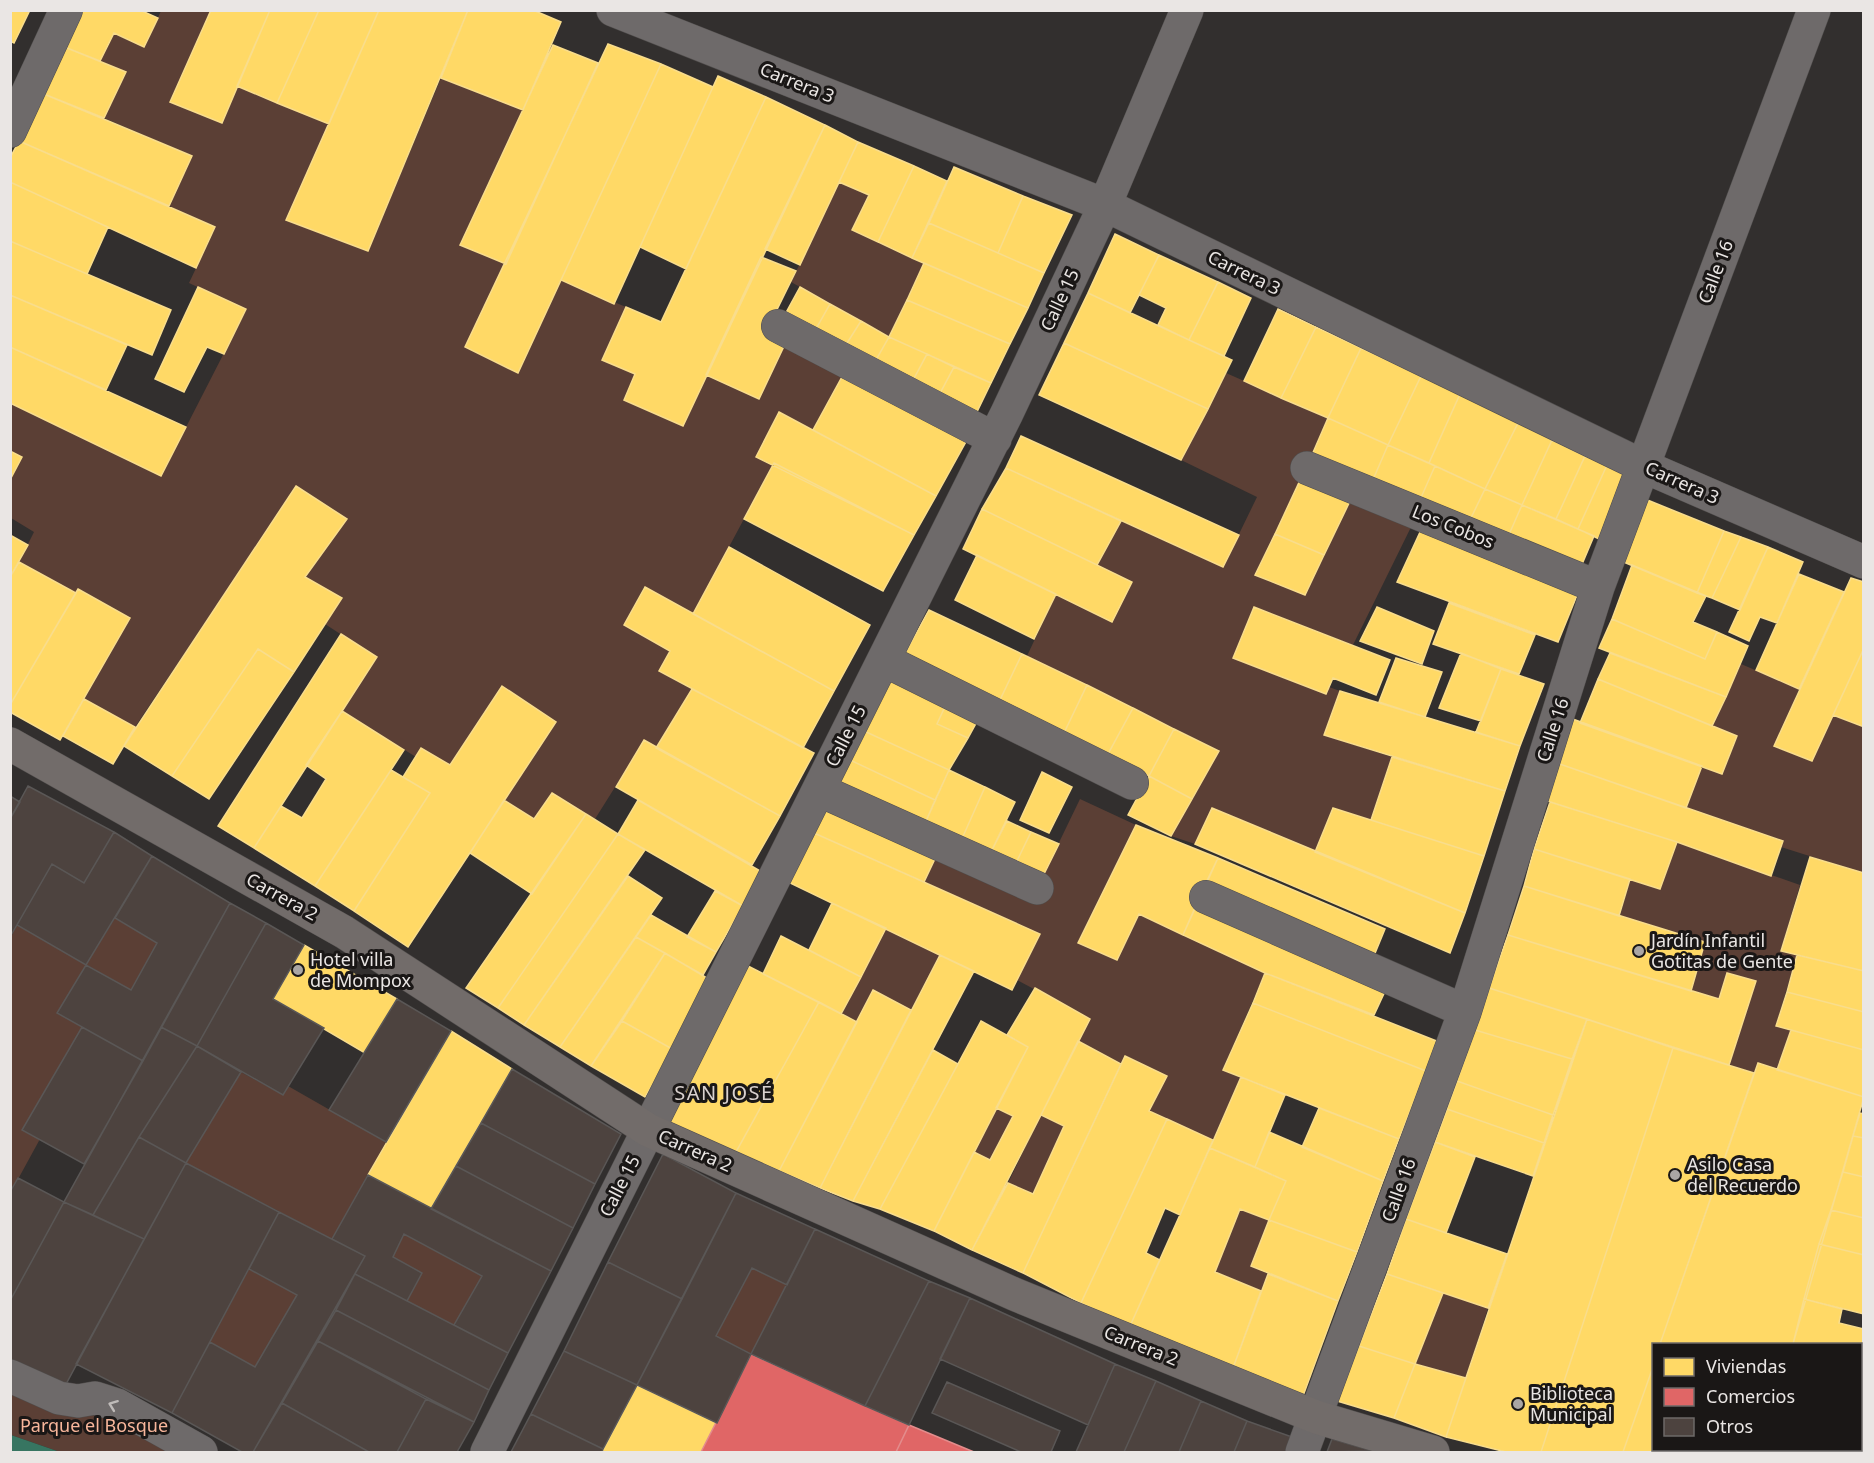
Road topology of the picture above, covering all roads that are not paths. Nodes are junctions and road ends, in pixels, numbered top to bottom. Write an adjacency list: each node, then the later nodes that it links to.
1 (66, 10): 5 (street)
2 (613, 10): 6 (street, Carrera 3)
3 (1187, 10): 6 (street, Calle 15)
4 (1814, 10): 9 (street, Calle 16)
5 (10, 131)
6 (1105, 205): 8 (street, Calle 15); 9 (street, Carrera 3)
7 (778, 326): 8 (street)
8 (994, 439): 13 (street, Calle 15)
9 (1643, 466): 11 (street, Carrera 3); 12 (street, Calle 16)
10 (1307, 468): 12 (street, Los Cobos)
11 (1863, 562)
12 (1598, 587): 19 (street, Calle 16)
13 (884, 660): 15 (street); 16 (street, Calle 15)
14 (10, 744): 20 (main road, Carrera 2)
15 (1132, 783)
16 (819, 790): 17 (street); 20 (street, Calle 15)
17 (1037, 888)
18 (1206, 897): 19 (street)
19 (1465, 1011): 22 (street, Calle 16)
20 (648, 1130): 22 (main road, Carrera 2); 24 (street, Calle 15)
21 (10, 1376): 23 (street, one-way to 21)
22 (1316, 1417): 25 (street, Calle 16); 26 (main road, Carrera 2)
23 (201, 1452)
24 (487, 1452)
25 (1302, 1452)
26 (1433, 1452)

